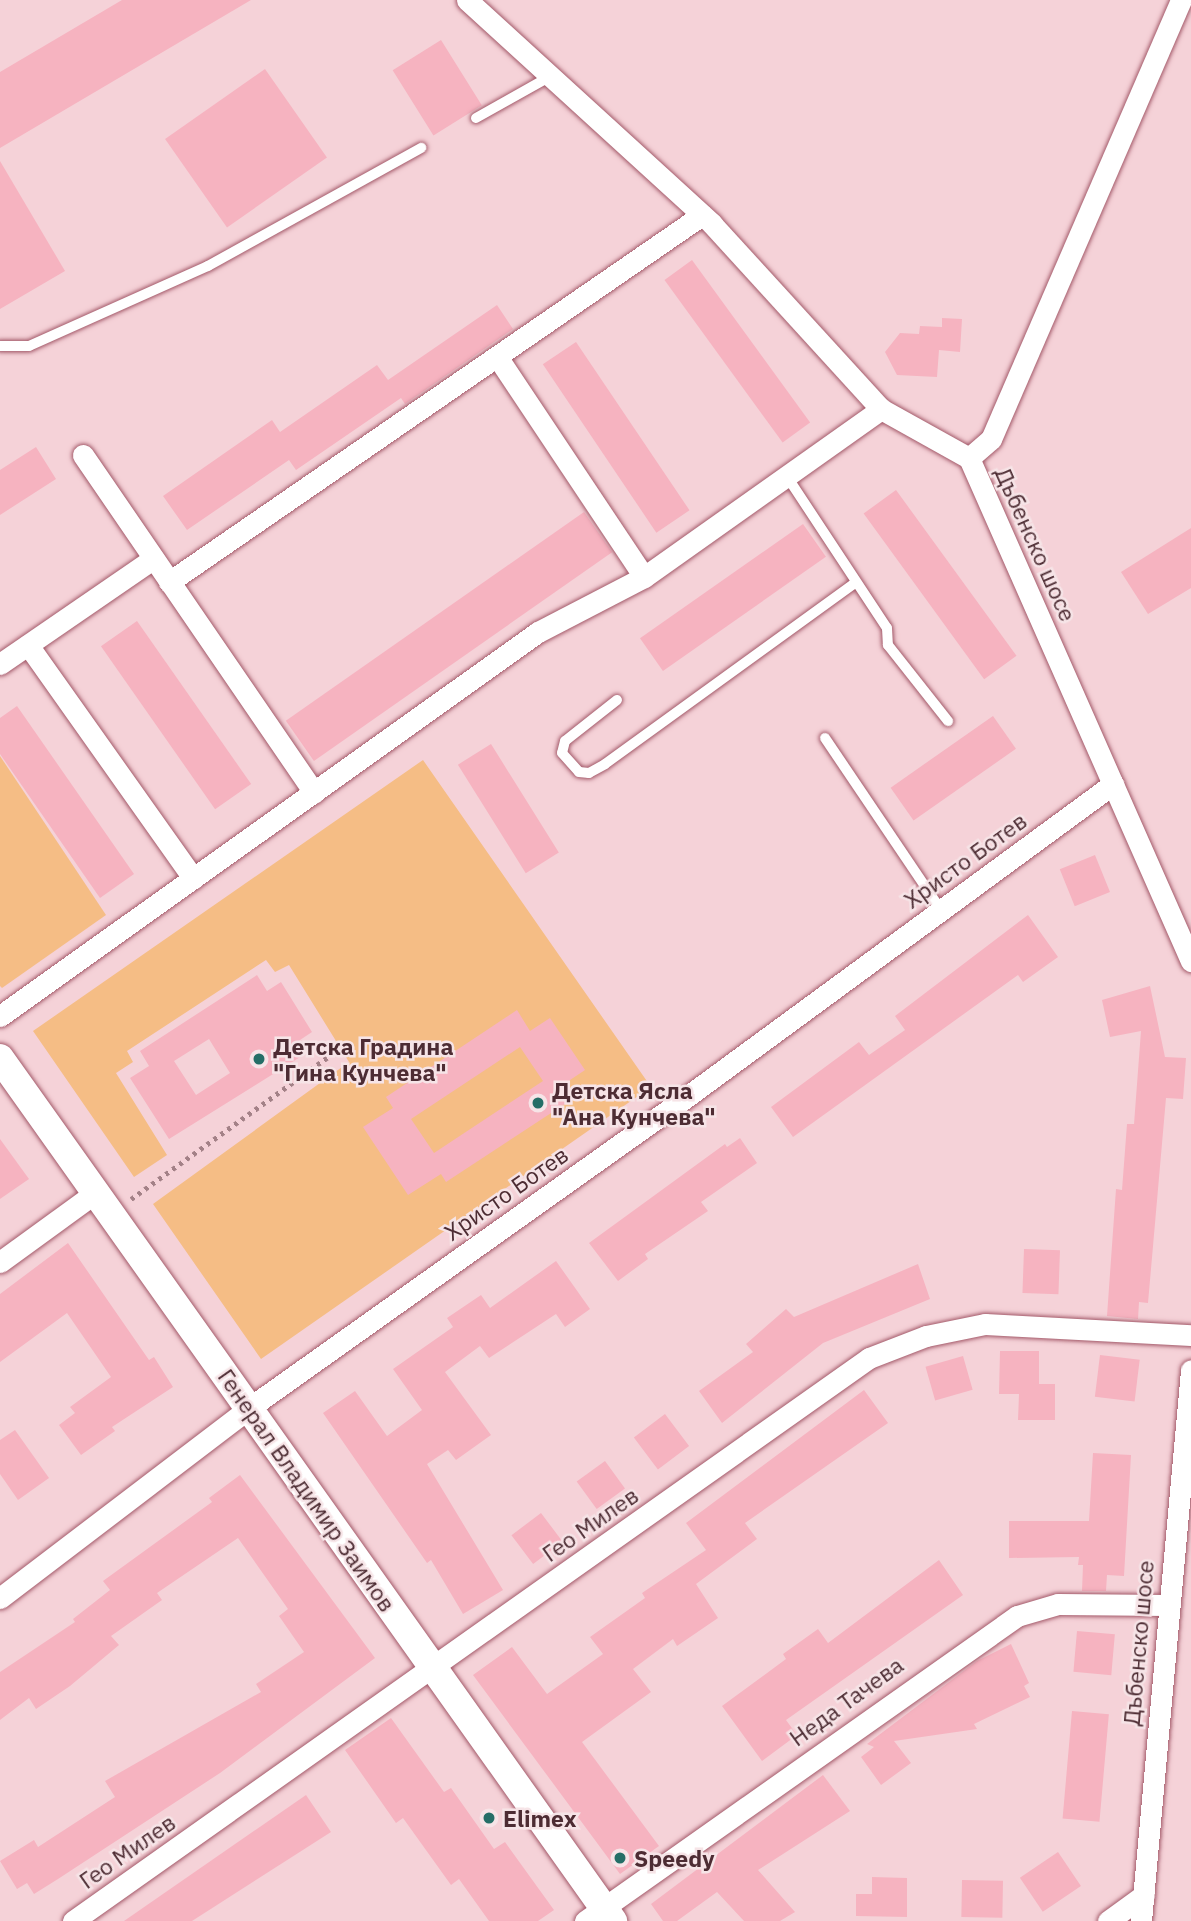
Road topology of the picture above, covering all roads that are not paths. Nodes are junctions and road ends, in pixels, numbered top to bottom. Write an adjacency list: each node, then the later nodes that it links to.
1 (467, 0): 3 (street)
2 (1181, 0): 11 (street, Дъбенско шосе)
3 (549, 77): 4 (lane); 6 (street)
4 (476, 118)
5 (421, 148): 7 (lane)
6 (702, 215): 8 (street); 9 (street)
7 (0, 346)
8 (498, 358): 14 (street); 15 (street)
9 (881, 409): 11 (street); 12 (street)
10 (83, 455): 13 (street)
11 (969, 458): 22 (street, Дъбенско шосе)
12 (786, 475): 14 (street); 16 (lane)
13 (153, 559): 15 (street); 17 (street)
14 (644, 578): 23 (street)
15 (169, 582): 23 (street)
16 (855, 583): 19 (lane); 20 (lane)
17 (28, 645): 18 (street); 24 (street)
18 (0, 664)
19 (617, 700)
20 (948, 721)
21 (825, 738): 25 (lane)
22 (1113, 783): 25 (street, Христо Ботев); 26 (street, Дъбенско шосе)
23 (314, 792): 24 (street)
24 (193, 878): 27 (street)
25 (940, 910): 33 (street, Христо Ботев)
26 (1191, 961)
27 (0, 1016)
28 (0, 1059): 29 (street, Генерал Владимир Заимов)
29 (103, 1203): 30 (street); 33 (street, Генерал Владимир Заимов)
30 (0, 1262)
31 (1191, 1335): 36 (street, Гео Милев)
32 (1191, 1370): 35 (street, Дъбенско шосе)
33 (249, 1408): 34 (street, Христо Ботев); 36 (street, Генерал Владимир Заимов)
34 (0, 1598)
35 (1167, 1605): 37 (street, Дъбенско шосе); 38 (street, Неда Тачева)
36 (433, 1667): 38 (street, Генерал Владимир Заимов); 39 (street, Гео Милев)
37 (1144, 1895): 40 (street); 41 (street, Дъбенско шосе)
38 (601, 1917)
39 (73, 1921)
40 (1108, 1921)
41 (1141, 1921)

